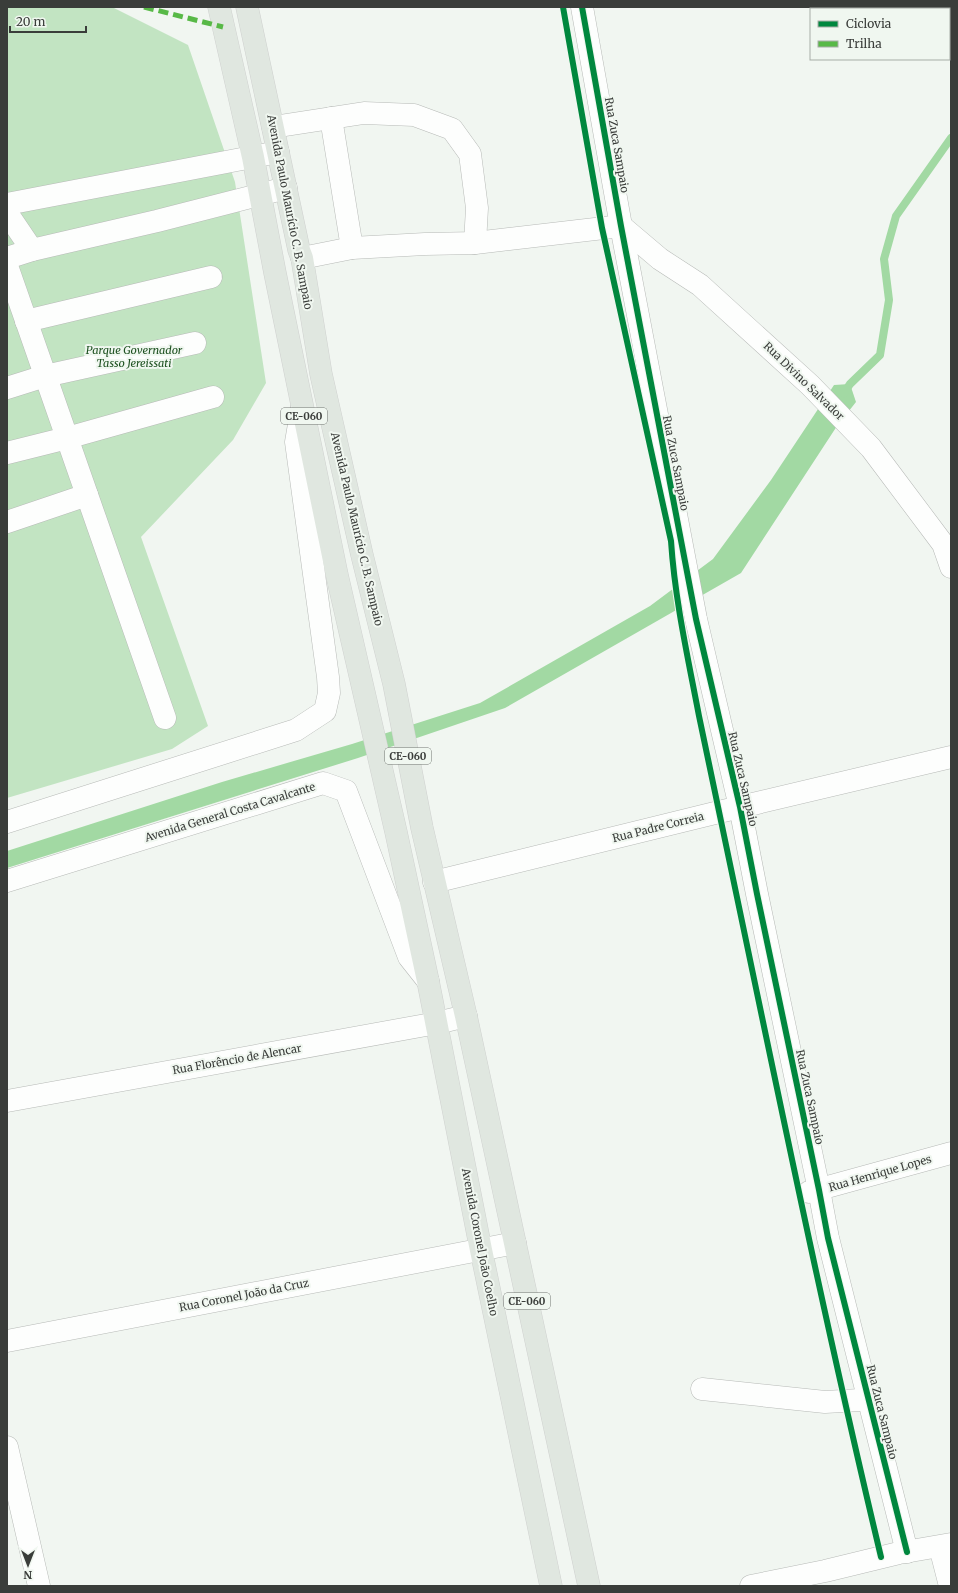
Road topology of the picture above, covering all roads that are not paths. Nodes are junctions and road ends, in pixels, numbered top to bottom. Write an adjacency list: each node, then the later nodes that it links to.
1 (219, 7): 7 (main road, CE-060)
2 (247, 7): 5 (main road, Avenida Paulo Maurício C. B. Sampaio / CE-060)
3 (582, 7): 12 (street, Rua Zuca Sampaio)
4 (331, 118): 5 (street); 13 (street); 14 (street)
5 (273, 127): 6 (main road, Avenida Paulo Maurício C. B. Sampaio / CE-060)
6 (278, 152): 7 (street); 8 (main road, Avenida Paulo Maurício C. B. Sampaio / CE-060)
7 (253, 157): 9 (main road, CE-060); 10 (street)
8 (286, 188): 9 (street); 17 (main road, Avenida Paulo Maurício C. B. Sampaio / CE-060)
9 (261, 195): 15 (street); 25 (main road, CE-060)
10 (7, 204)
11 (7, 213): 15 (street)
12 (621, 226): 13 (street); 30 (street, Rua Divino Salvador); 33 (street, Rua Zuca Sampaio)
13 (475, 243): 14 (street)
14 (352, 248): 17 (street)
15 (32, 250): 16 (street)
16 (7, 258)
17 (302, 258): 36 (main road, Avenida Paulo Maurício C. B. Sampaio / CE-060)
18 (7, 266): 20 (street)
19 (211, 277): 20 (street)
20 (26, 322): 22 (street)
21 (195, 343): 22 (street)
22 (45, 376): 23 (street); 26 (street)
23 (7, 388)
24 (213, 397): 26 (street)
25 (302, 408): 34 (street); 37 (main road, Avenida Coronel João Coelho / CE-060)
26 (67, 438): 27 (street); 28 (street)
27 (7, 453)
28 (87, 495): 29 (street); 31 (street)
29 (7, 522)
30 (951, 567)
31 (165, 718)
32 (951, 757): 33 (street, Rua Padre Correia)
33 (735, 808): 36 (street, Rua Padre Correia); 42 (street, Rua Zuca Sampaio)
34 (7, 822)
35 (7, 881): 37 (street, Avenida General Costa Cavalcante)
36 (434, 882): 38 (main road, Avenida Paulo Maurício C. B. Sampaio / CE-060)
37 (428, 981): 39 (main road, Avenida Coronel João Coelho / CE-060)
38 (466, 1016): 39 (street, Rua Florêncio de Alencar); 43 (main road, CE-060)
39 (436, 1023): 40 (street, Rua Florêncio de Alencar); 44 (main road, Avenida Coronel João Coelho / CE-060)
40 (7, 1101)
41 (951, 1153): 42 (street, Rua Henrique Lopes)
42 (814, 1191): 47 (street, Rua Zuca Sampaio); 50 (street, Rua Zuca Sampaio)
43 (515, 1243): 44 (street, Rua Coronel João da Cruz); 54 (main road, CE-060)
44 (480, 1250): 45 (street, Rua Coronel João da Cruz); 53 (main road, Avenida Coronel João Coelho / CE-060)
45 (7, 1341)
46 (702, 1389): 47 (street)
47 (860, 1400): 50 (street, Rua Zuca Sampaio)
48 (7, 1447): 52 (street)
49 (946, 1545): 50 (street); 56 (street)
50 (903, 1552): 51 (street)
51 (827, 1578): 55 (street)
52 (39, 1586)
53 (551, 1586)
54 (589, 1586)
55 (751, 1586)
56 (950, 1586)

